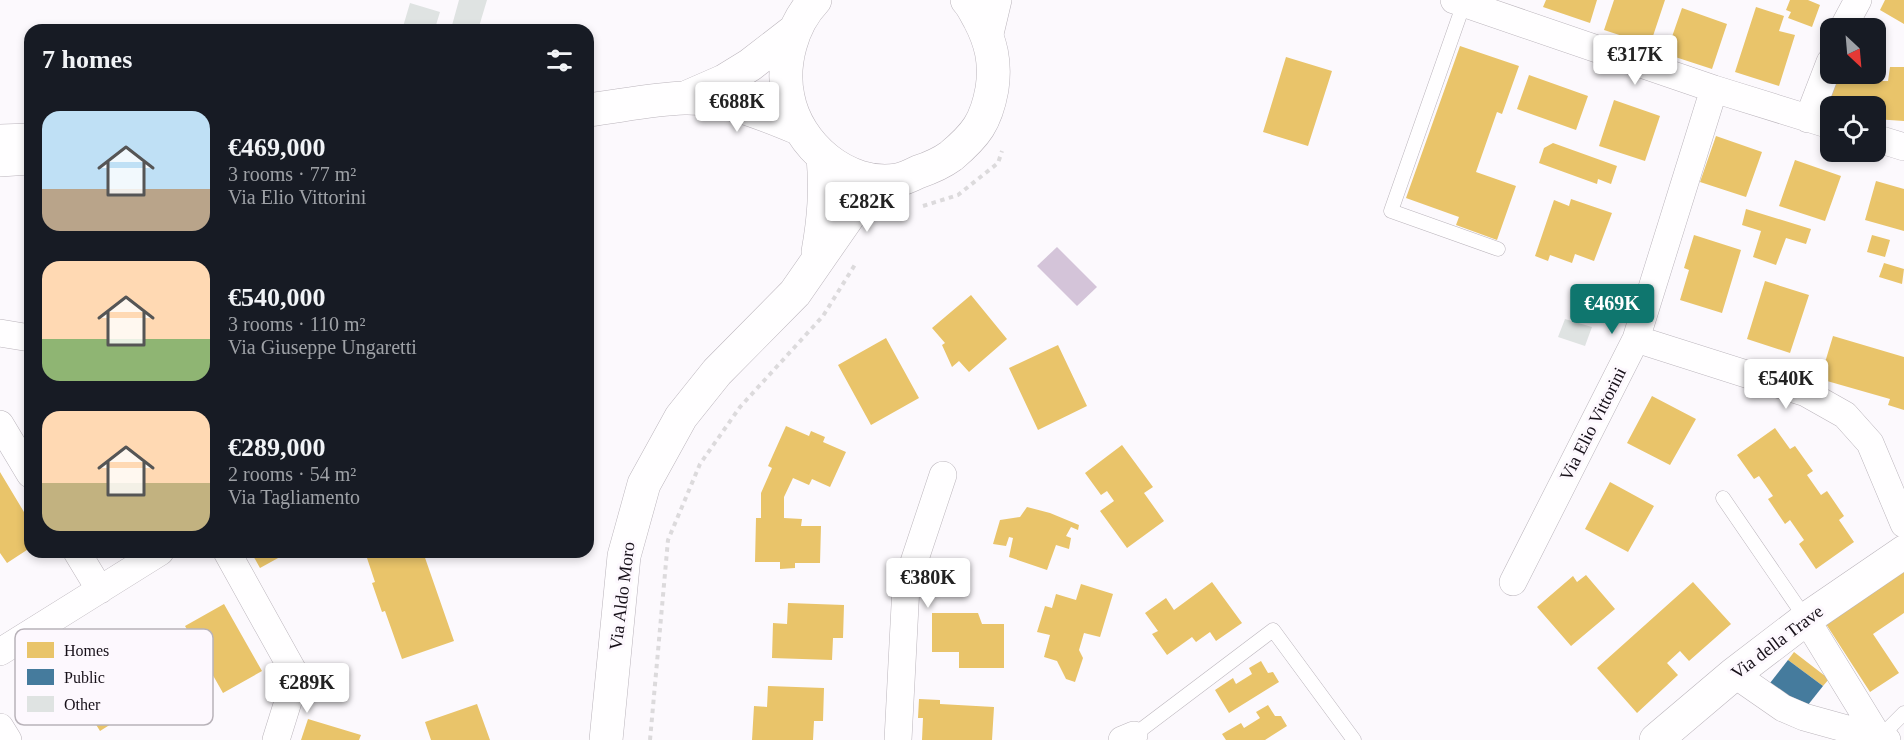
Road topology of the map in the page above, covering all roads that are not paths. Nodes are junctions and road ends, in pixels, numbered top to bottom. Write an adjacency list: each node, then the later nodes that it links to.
1 (815, 0): 7 (main road, Via Aldo Moro)
2 (967, 0): 8 (main road, Via Aldo Moro)
3 (998, 0): 8 (street, Via Aldo Moro)
4 (1858, 0): 6 (street)
5 (1459, 2): 10 (street); 23 (lane)
6 (1848, 18)
7 (794, 31): 11 (main road, Via Aldo Moro); 14 (main road, Via Aldo Moro)
8 (989, 38): 22 (main road, Via Aldo Moro)
9 (1826, 84): 13 (street)
10 (1713, 89): 13 (street); 27 (street, Via Elio Vittorini)
11 (686, 98): 12 (main road, Via Aldo Moro); 14 (main road, Via Aldo Moro)
12 (594, 109)
13 (1819, 122)
14 (800, 129): 19 (main road, Via Aldo Moro)
15 (24, 140): 16 (main road)
16 (0, 141)
17 (1886, 141): 18 (street)
18 (1904, 147)
19 (822, 156): 22 (main road, Via Aldo Moro); 24 (main road, Via Aldo Moro)
20 (24, 161): 21 (street)
21 (0, 163)
22 (898, 180): 24 (main road, Via Aldo Moro)
23 (1498, 249)
24 (817, 262): 50 (main road, Via Aldo Moro)
25 (0, 333): 26 (street)
26 (24, 337)
27 (1636, 339): 32 (street); 37 (street, Via Elio Vittorini)
28 (0, 424): 29 (street)
29 (24, 464)
30 (943, 475): 51 (street)
31 (1723, 498): 39 (lane)
32 (1904, 524)
33 (1904, 552): 39 (main road, Via della Trave)
34 (81, 558): 38 (street)
35 (151, 558): 38 (street)
36 (230, 558): 49 (street)
37 (1513, 582)
38 (100, 590): 40 (street)
39 (1806, 619): 43 (main road, Via della Trave); 47 (street)
40 (37, 629)
41 (15, 643): 42 (street)
42 (0, 652)
43 (1734, 674): 47 (street); 53 (main road, Via della Trave)
44 (1904, 713): 47 (lane)
45 (0, 727): 48 (street)
46 (1128, 737): 52 (lane)
47 (1883, 739)
48 (8, 740)
49 (276, 740)
50 (606, 740)
51 (898, 740)
52 (1354, 740)
53 (1656, 740)

